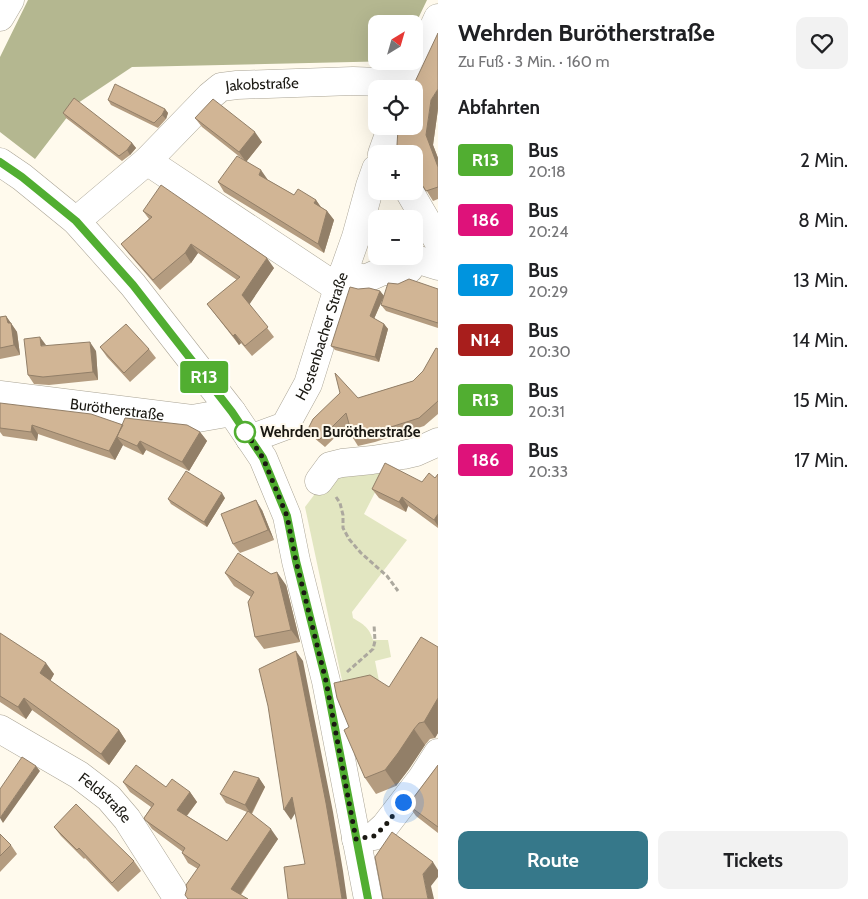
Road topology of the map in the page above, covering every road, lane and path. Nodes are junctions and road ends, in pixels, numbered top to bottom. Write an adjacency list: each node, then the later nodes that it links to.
1 (10, 0): 2 (main road)
2 (0, 17)
3 (438, 18): 4 (main road)
4 (409, 80)
5 (368, 82): 6 (main road, Jakobstraße)
6 (147, 161): 10 (main road, Jakobstraße); 13 (main road)
7 (0, 162): 10 (main road)
8 (369, 200): 11 (main road, Hostenbacher Straße)
9 (412, 200): 12 (main road)
10 (76, 221): 15 (main road)
11 (366, 241): 13 (main road, Hostenbacher Straße)
12 (428, 257): 13 (main road)
13 (340, 281): 16 (main road, Hostenbacher Straße)
14 (0, 395): 15 (main road, Burötherstraße)
15 (232, 412): 16 (main road)
16 (250, 439): 24 (main road)
17 (438, 442): 18 (main road)
18 (319, 481): 19 (path)
19 (398, 591)
20 (374, 624): 21 (path)
21 (362, 660)
22 (0, 729): 25 (main road, Feldstraße)
23 (438, 753): 24 (main road)
24 (356, 839): 26 (main road)
25 (178, 899)
26 (368, 899)

